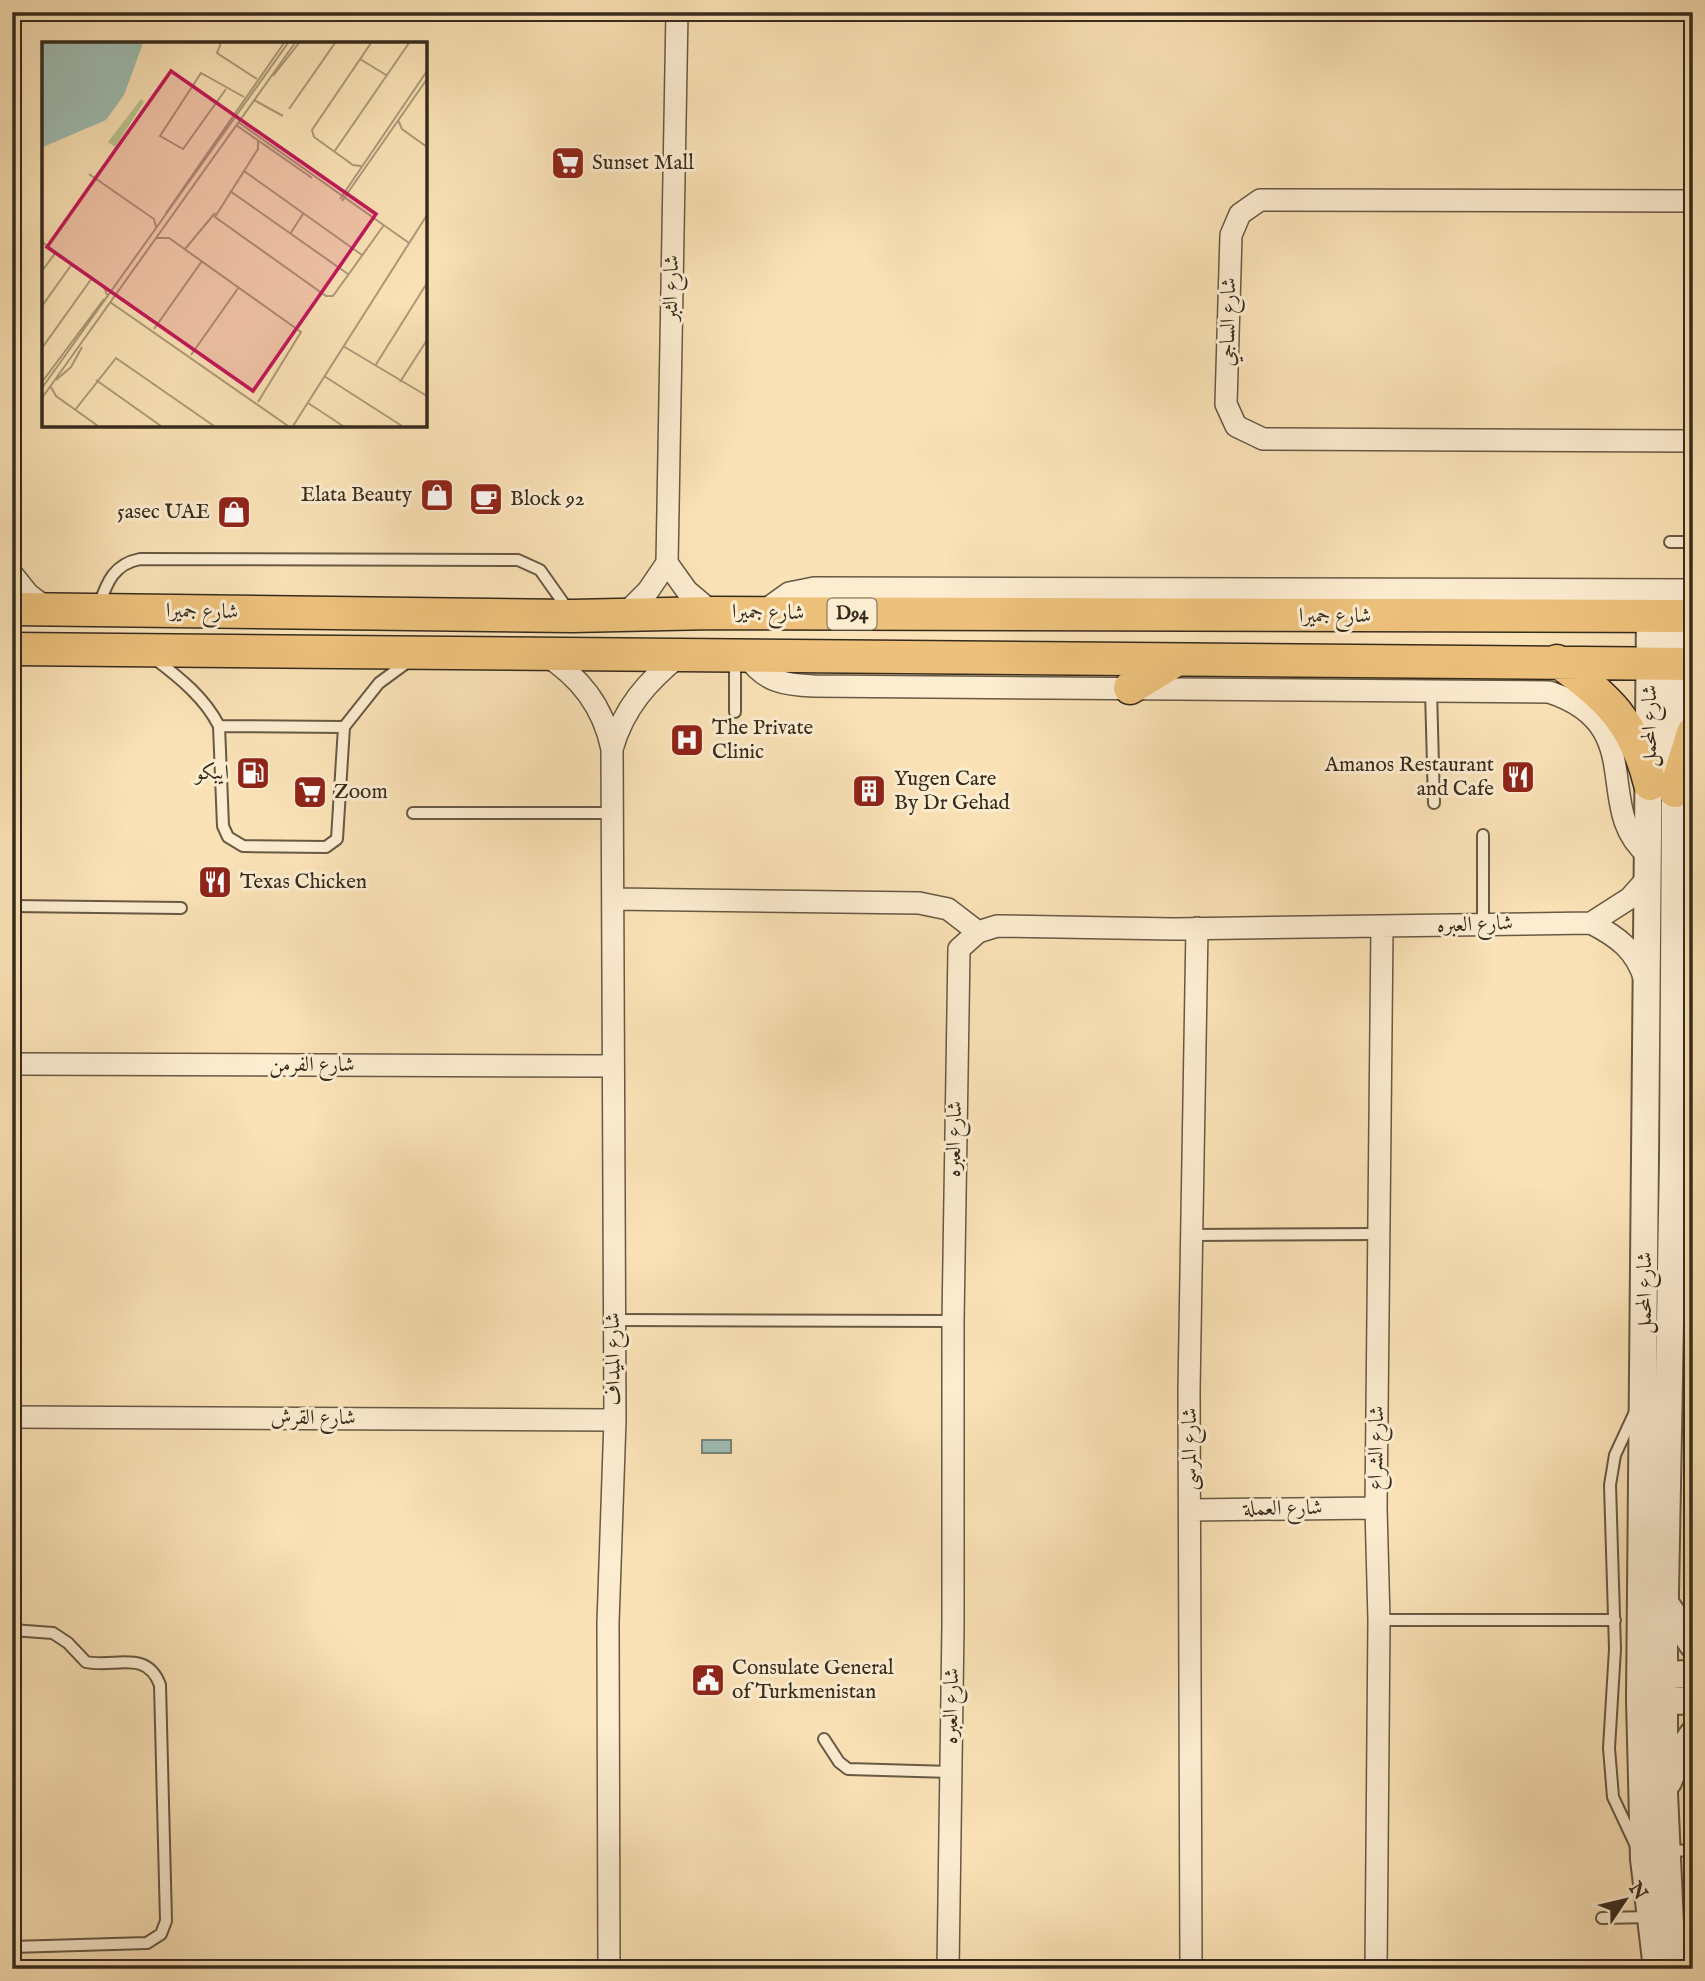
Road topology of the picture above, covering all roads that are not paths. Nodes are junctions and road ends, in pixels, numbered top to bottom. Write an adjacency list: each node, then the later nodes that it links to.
1 (677, 12): 6 (street, شارع الثبر)
2 (1693, 201): 3 (street, شارع الساجي)
3 (1693, 441)
4 (1670, 542): 5 (lane)
5 (1693, 542)
6 (667, 564): 12 (street); 14 (street)
7 (12, 574): 10 (street)
8 (1693, 590): 13 (street)
9 (12, 609): 10 (main road, شارع جميرا / D94)
10 (49, 610): 11 (main road, شارع جميرا / D94)
11 (97, 611): 15 (main road, شارع جميرا / D94); 15 (lane)
12 (713, 612): 13 (main road, شارع جميرا / D94); 14 (main road, شارع جميرا / D94)
13 (761, 613): 16 (main road, شارع جميرا / D94)
14 (625, 614): 15 (main road, شارع جميرا / D94)
15 (572, 616)
16 (1672, 641): 24 (main road, شارع جميرا / D94); 25 (main road); 32 (street, شارع المحمل)
17 (12, 649): 18 (main road, شارع جميرا / D94)
18 (141, 649): 19 (main road, شارع جميرا / D94); 28 (lane)
19 (429, 651): 20 (main road, شارع جميرا / D94); 29 (lane)
20 (542, 652): 21 (main road, شارع جميرا / D94); 31 (street, شارع الميداف)
21 (680, 654): 22 (main road, شارع جميرا / D94); 31 (street, شارع الميداف)
22 (741, 656): 23 (main road, شارع جميرا / D94); 26 (street); 27 (lane)
23 (1176, 660): 25 (main road, شارع جميرا / D94); 26 (main road)
24 (1557, 661): 25 (main road, شارع جميرا / D94); 32 (main road)
25 (1429, 675): 26 (street); 33 (lane); 37 (street)
26 (1130, 688)
27 (735, 712)
28 (219, 726): 29 (lane); 29 (lane)
29 (344, 727)
30 (1693, 733): 32 (main road)
31 (612, 749): 35 (street, شارع الميداف)
32 (1662, 788): 37 (street, شارع المحمل)
33 (1434, 803)
34 (413, 813): 35 (lane)
35 (612, 813): 38 (street, شارع الميداف)
36 (1483, 835): 41 (lane)
37 (1663, 860): 42 (street); 46 (street, شارع المحمل); 58 (street, شارع المحمل)
38 (614, 899): 45 (street); 48 (street, شارع الميداف)
39 (12, 906): 40 (lane)
40 (181, 908)
41 (1483, 923): 42 (street, شارع العبره); 44 (street, شارع العبره)
42 (1591, 923): 46 (street)
43 (1197, 928): 44 (street, شارع العبره); 45 (street, شارع العبره); 50 (street, شارع المرسى)
44 (1382, 928): 49 (street, شارع الشراع)
45 (978, 932): 52 (street, شارع العبره)
46 (1646, 984): 53 (street, شارع المحمل)
47 (12, 1064): 48 (street, شارع الفرمن)
48 (612, 1066): 51 (street, شارع الميداف)
49 (1379, 1234): 50 (lane); 56 (street, شارع الشراع)
50 (1192, 1235): 57 (street, شارع المرسى)
51 (614, 1320): 52 (lane); 55 (street, شارع الميداف)
52 (953, 1321): 68 (street, شارع العبره)
53 (1644, 1393): 60 (lane); 64 (street, شارع المحمل)
54 (12, 1417): 55 (street, شارع القرش)
55 (615, 1420): 74 (street, شارع الميداف)
56 (1376, 1508): 57 (street, شارع العملة); 59 (street, شارع الشراع)
57 (1190, 1510): 76 (street, شارع المرسى)
58 (1664, 1601): 62 (street); 64 (street, شارع المحمل)
59 (1379, 1620): 60 (lane); 77 (street, شارع الشراع)
60 (1615, 1620): 70 (lane)
61 (12, 1630): 73 (lane)
62 (1693, 1645)
63 (1693, 1674): 64 (street)
64 (1652, 1687): 65 (street); 69 (street, شارع المحمل); 70 (street, شارع المحمل)
65 (1693, 1701)
66 (1693, 1734): 69 (street)
67 (824, 1739): 68 (lane)
68 (951, 1772): 75 (street, شارع العبره)
69 (1664, 1793): 70 (street, شارع المحمل)
70 (1668, 1853): 71 (street, شارع المحمل); 79 (street, شارع المحمل)
71 (1650, 1917): 72 (lane); 78 (street, شارع المحمل)
72 (1602, 1918)
73 (12, 1947)
74 (609, 1969)
75 (948, 1969)
76 (1191, 1969)
77 (1376, 1969)
78 (1657, 1969)
79 (1672, 1969)

